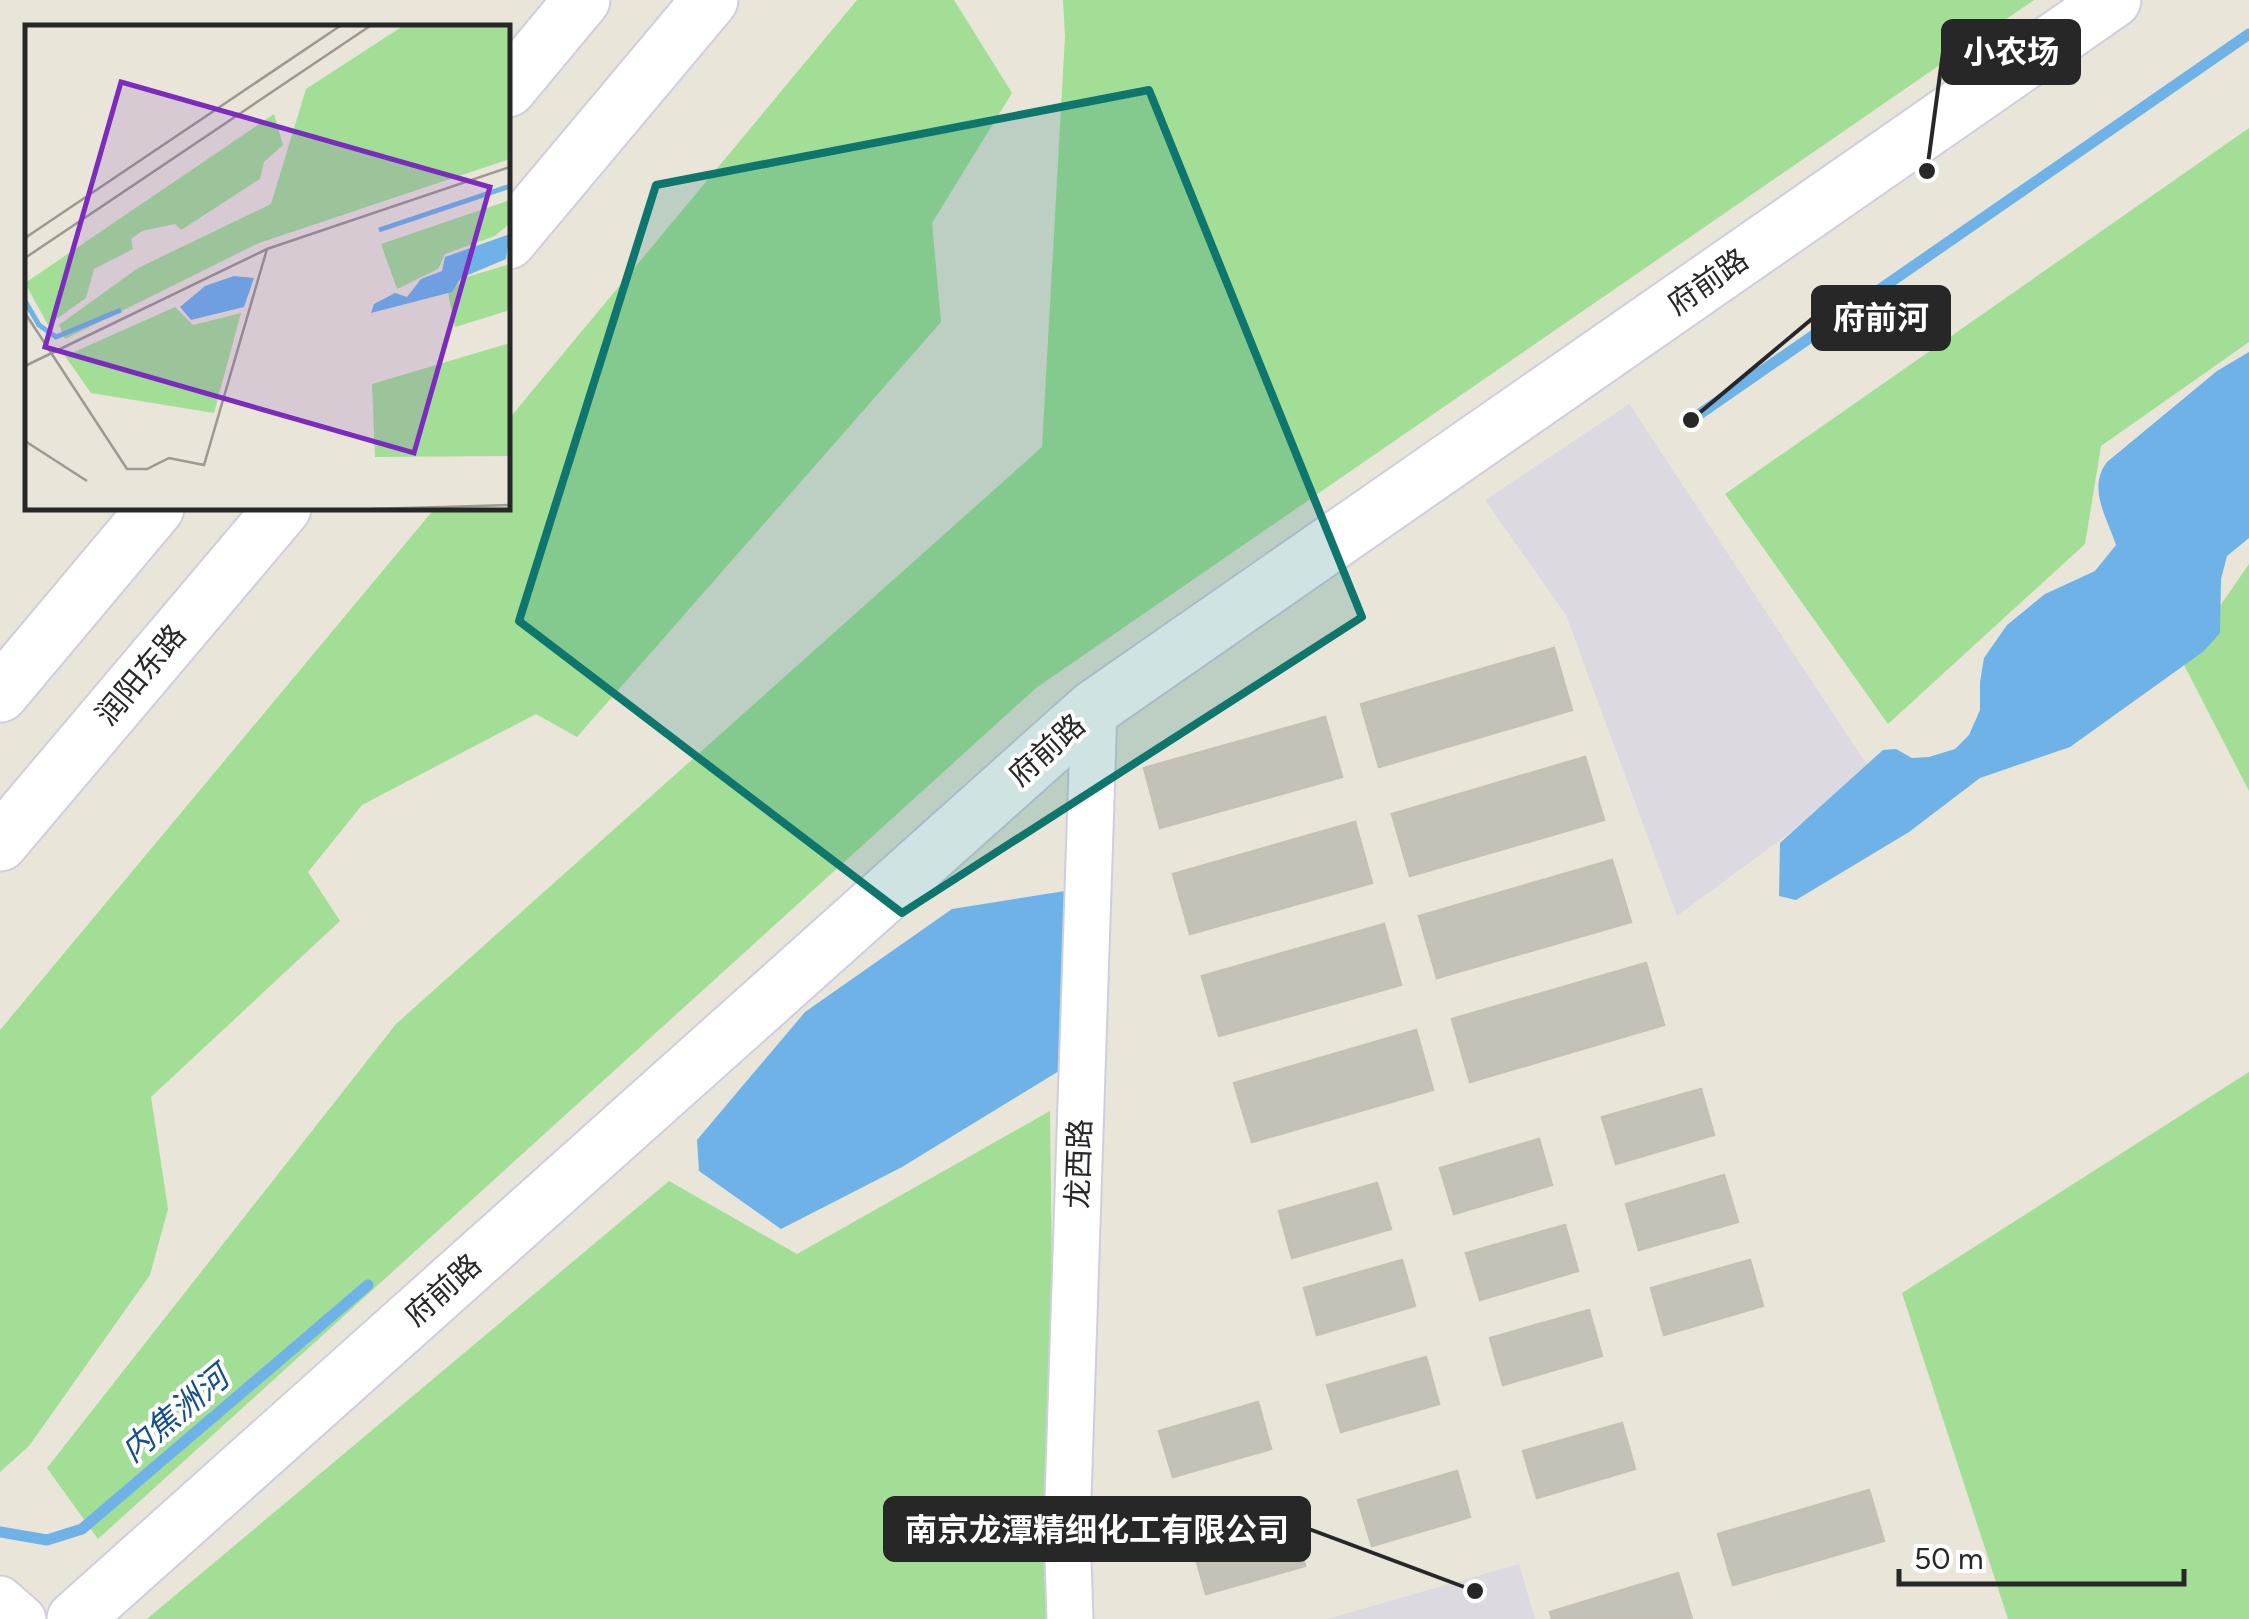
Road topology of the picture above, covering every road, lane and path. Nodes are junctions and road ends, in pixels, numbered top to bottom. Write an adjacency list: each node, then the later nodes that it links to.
1 (582, 0): 4 (street)
2 (710, 0): 5 (street)
3 (2113, 0): 9 (street, 府前路)
4 (510, 87)
5 (510, 239)
6 (154, 510): 8 (street)
7 (281, 510): 10 (street, 润阳东路)
8 (0, 694)
9 (1094, 708): 13 (street, 府前路); 14 (street, 龙西路)
10 (0, 843)
11 (0, 1599): 12 (street)
12 (23, 1619)
13 (75, 1619)
14 (1070, 1619)

